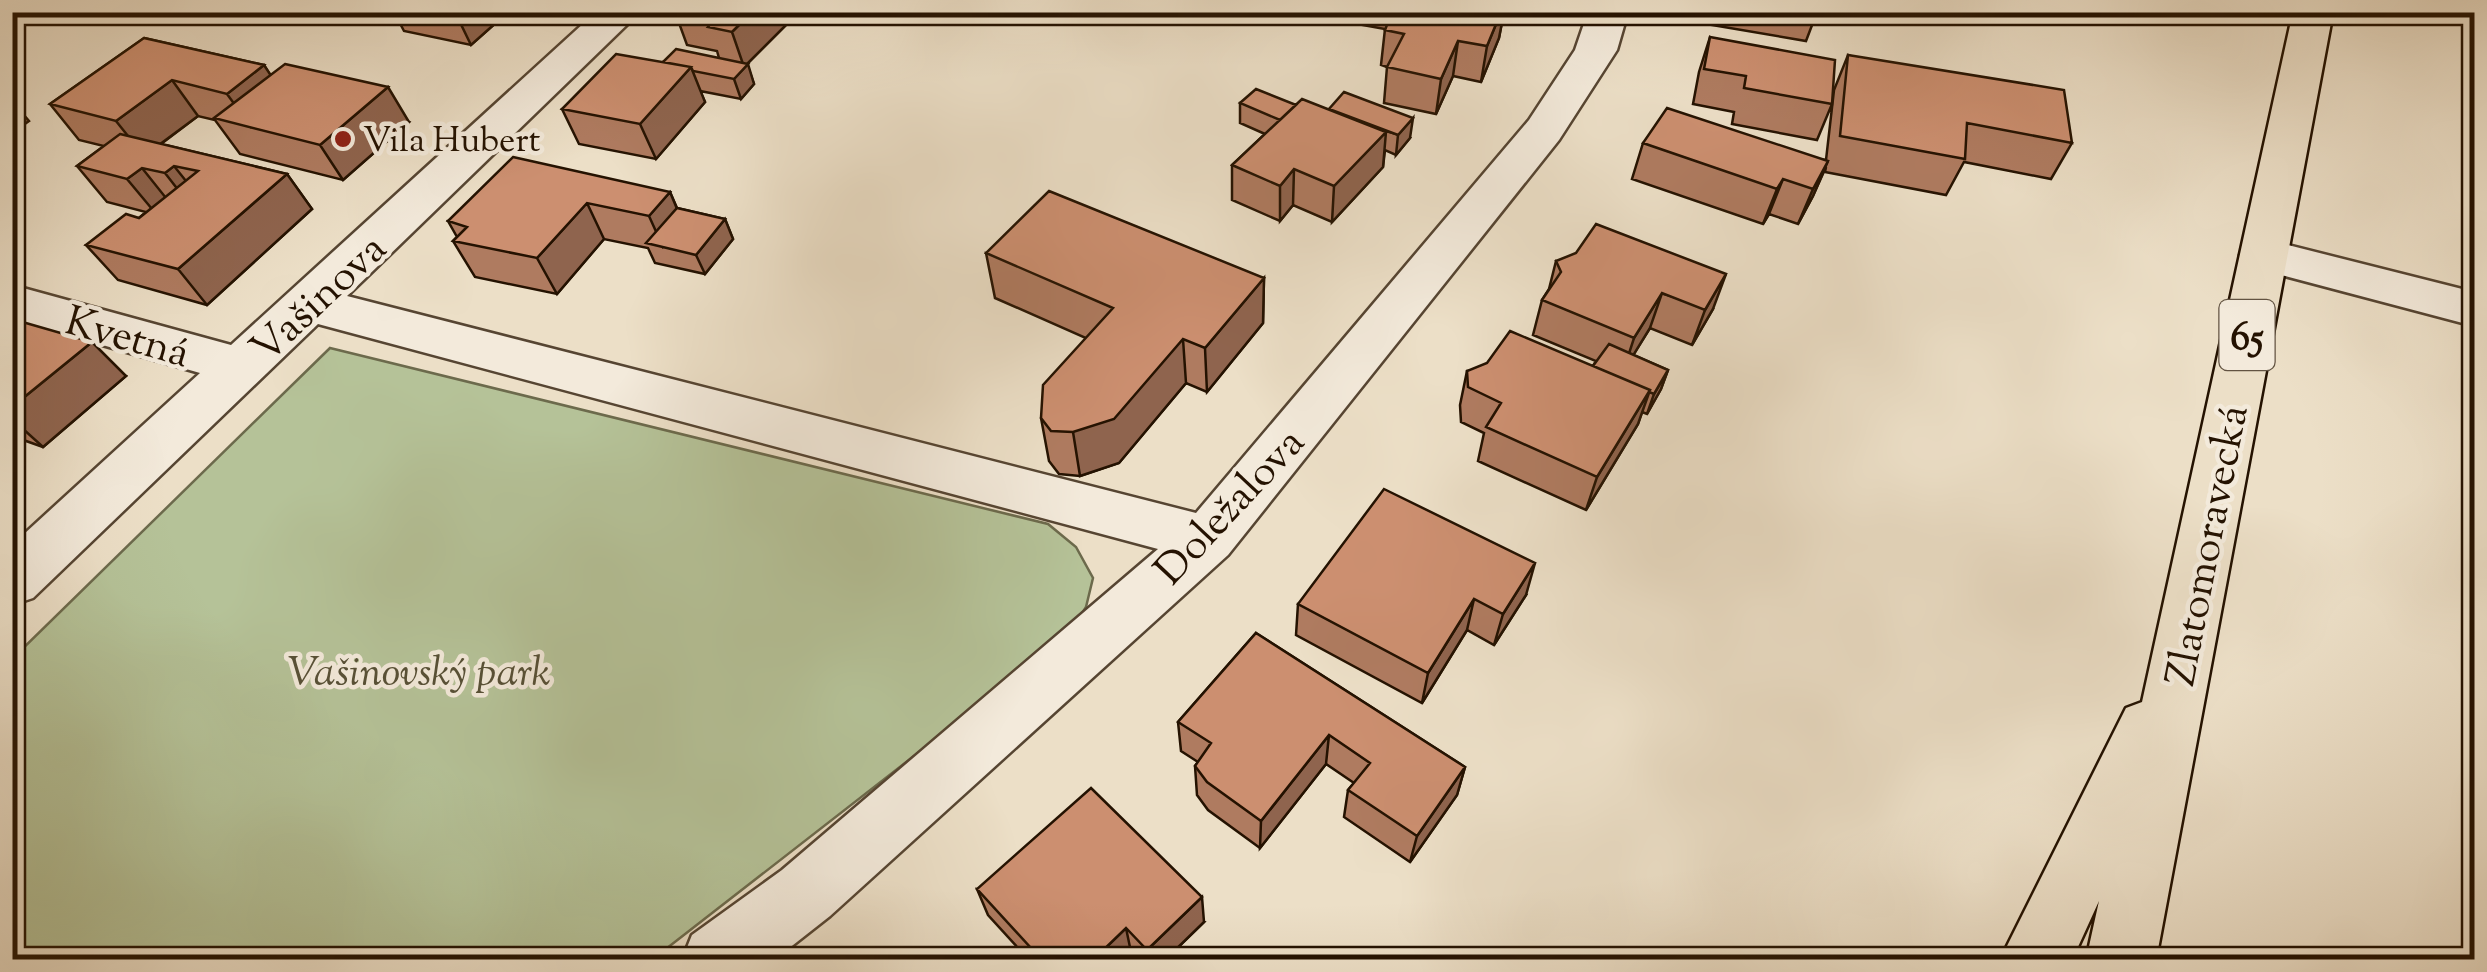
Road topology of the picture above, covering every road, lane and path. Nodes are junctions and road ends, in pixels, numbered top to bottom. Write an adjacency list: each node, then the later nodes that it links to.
1 (620, 12): 6 (street, Vašinova)
2 (1608, 12): 9 (street, Doležalova)
3 (2313, 12): 4 (main road, Zlatomoravecká / 65)
4 (2264, 256): 7 (street); 11 (main road, Zlatomoravecká / 65)
5 (12, 302): 8 (street, Kvetná)
6 (310, 304): 8 (street, Vašinova); 9 (street)
7 (2474, 309)
8 (243, 367): 10 (street, Vašinova)
9 (1208, 540): 12 (street, Doležalova)
10 (12, 581)
11 (2182, 658): 13 (main road, 65); 14 (main road, Zlatomoravecká / 65)
12 (717, 960)
13 (2035, 960)
14 (2121, 960)

